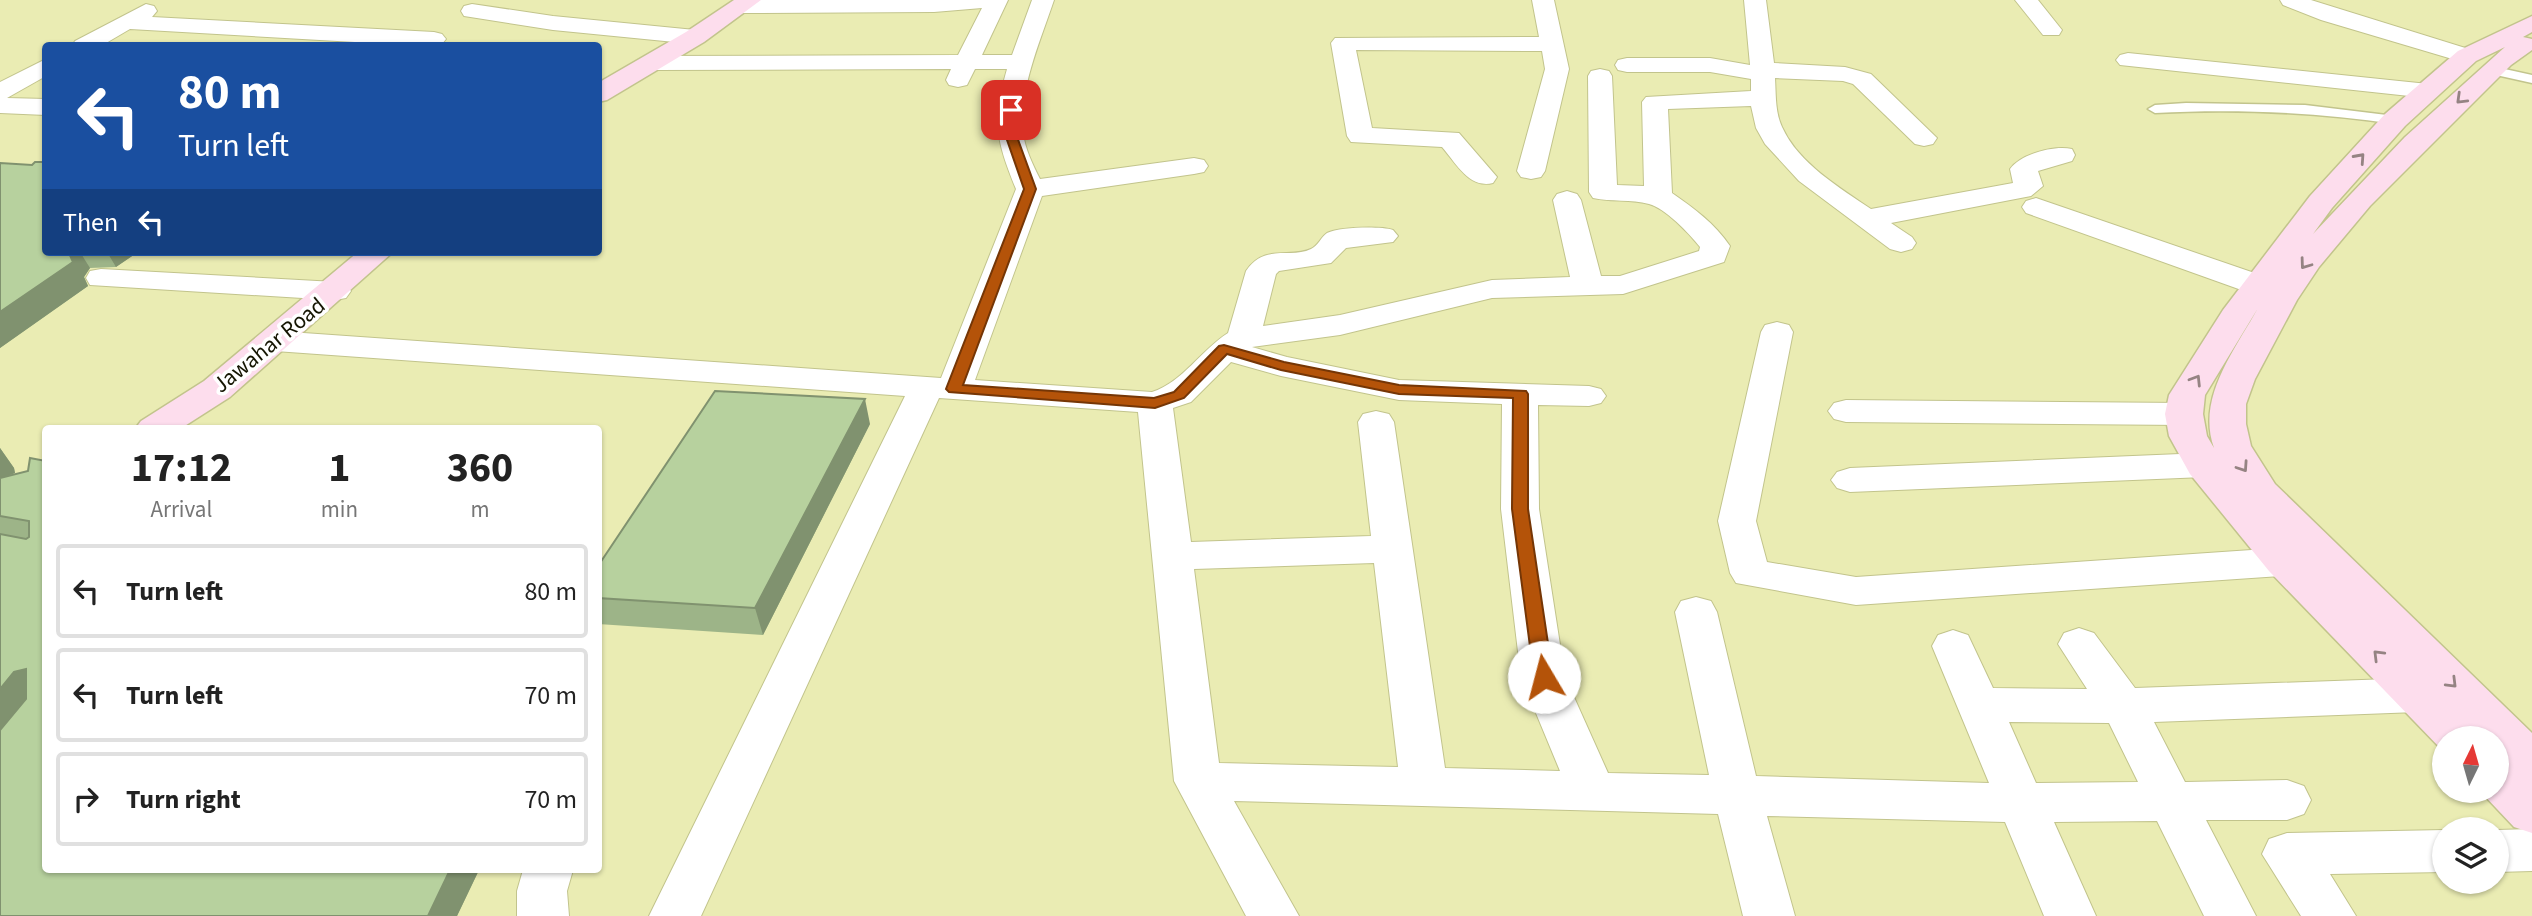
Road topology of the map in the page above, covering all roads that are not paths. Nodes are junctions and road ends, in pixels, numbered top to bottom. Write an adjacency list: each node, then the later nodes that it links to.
1 (165, 0): 12 (street)
2 (995, 0): 10 (street); 28 (street)
3 (1043, 0): 23 (street)
4 (1543, 0): 19 (street)
5 (1755, 0): 31 (street)
6 (2026, 0): 14 (street)
7 (2291, 0): 20 (street)
8 (745, 3): 9 (street); 15 (main road)
9 (881, 5): 10 (street); 25 (street)
10 (934, 5): 22 (street)
11 (480, 6): 15 (street); 18 (street)
12 (125, 22): 13 (street); 16 (street)
13 (240, 29): 17 (street); 18 (street)
14 (2051, 30)
15 (695, 37): 24 (main road)
16 (90, 42)
17 (217, 42)
18 (430, 42)
19 (1552, 44): 42 (street); 43 (street)
20 (2506, 46): 30 (lane); 32 (main road); 47 (main road, one-way to 47)
21 (2128, 60): 32 (street)
22 (911, 62): 25 (street); 28 (street)
23 (1022, 62): 28 (street); 44 (street)
24 (652, 63): 25 (street); 34 (main road)
25 (846, 63)
26 (1627, 65): 31 (street)
27 (42, 68): 33 (street)
28 (961, 71)
29 (1600, 76): 45 (street)
30 (2532, 79)
31 (1763, 81): 39 (street); 45 (street); 49 (street)
32 (2428, 90): 38 (main road)
33 (0, 92)
34 (602, 92)
35 (0, 105): 36 (street)
36 (42, 107)
37 (2155, 109): 38 (lane)
38 (2395, 120): 47 (main road, one-way to 38)
39 (1924, 138)
40 (2062, 155): 49 (street)
41 (1194, 166): 44 (street)
42 (1531, 171)
43 (1483, 177)
44 (1030, 189): 60 (street)
45 (1658, 196): 55 (street)
46 (1567, 200): 55 (street)
47 (2335, 206): 54 (main road); 72 (main road, one-way to 72)
48 (2036, 207): 54 (street)
49 (1867, 219): 51 (street)
50 (1383, 236): 59 (street)
51 (1901, 243)
52 (373, 256): 56 (main road, Jawahar Road)
53 (101, 278): 56 (street)
54 (2258, 285): 65 (main road, one-way to 54)
55 (1588, 287): 59 (street)
56 (335, 291): 58 (main road, Jawahar Road)
57 (1777, 332): 73 (street)
58 (275, 341): 60 (street); 67 (main road, Jawahar Road)
59 (1234, 343): 61 (street); 63 (street)
60 (941, 388): 63 (street); 96 (street)
61 (1520, 394): 62 (street); 85 (street)
62 (1589, 396)
63 (1155, 403): 71 (street)
64 (1846, 411): 65 (street)
65 (2184, 414): 68 (main road)
66 (1376, 422): 70 (street)
67 (160, 425)
68 (2204, 465): 69 (street); 73 (main road)
69 (1850, 480)
70 (1393, 548): 71 (street); 83 (street)
71 (1172, 556): 82 (street)
72 (2327, 559): 73 (street); 81 (main road, one-way to 81)
73 (2284, 561): 77 (main road, one-way to 73)
74 (1696, 612): 86 (street)
75 (2079, 644): 79 (street)
76 (1953, 646): 78 (street)
77 (2417, 695): 79 (street); 80 (main road)
78 (1978, 705): 79 (street); 89 (street)
79 (2123, 706): 88 (street)
80 (2448, 726)
81 (2532, 763)
82 (1198, 781): 83 (street); 97 (street)
83 (1424, 787): 85 (street)
84 (2510, 790): 90 (main road)
85 (1592, 791): 86 (street)
86 (1737, 795): 89 (street); 98 (street)
87 (2287, 800): 88 (street)
88 (2172, 801): 89 (street); 100 (street)
89 (2021, 803): 99 (street)
90 (2532, 813)
91 (2509, 850): 92 (street)
92 (2532, 850)
93 (2432, 851): 101 (street)
94 (547, 873): 95 (street)
95 (543, 916)
96 (675, 916)
97 (1273, 916)
98 (1769, 916)
99 (2070, 916)
100 (2230, 916)
101 (2330, 916)

